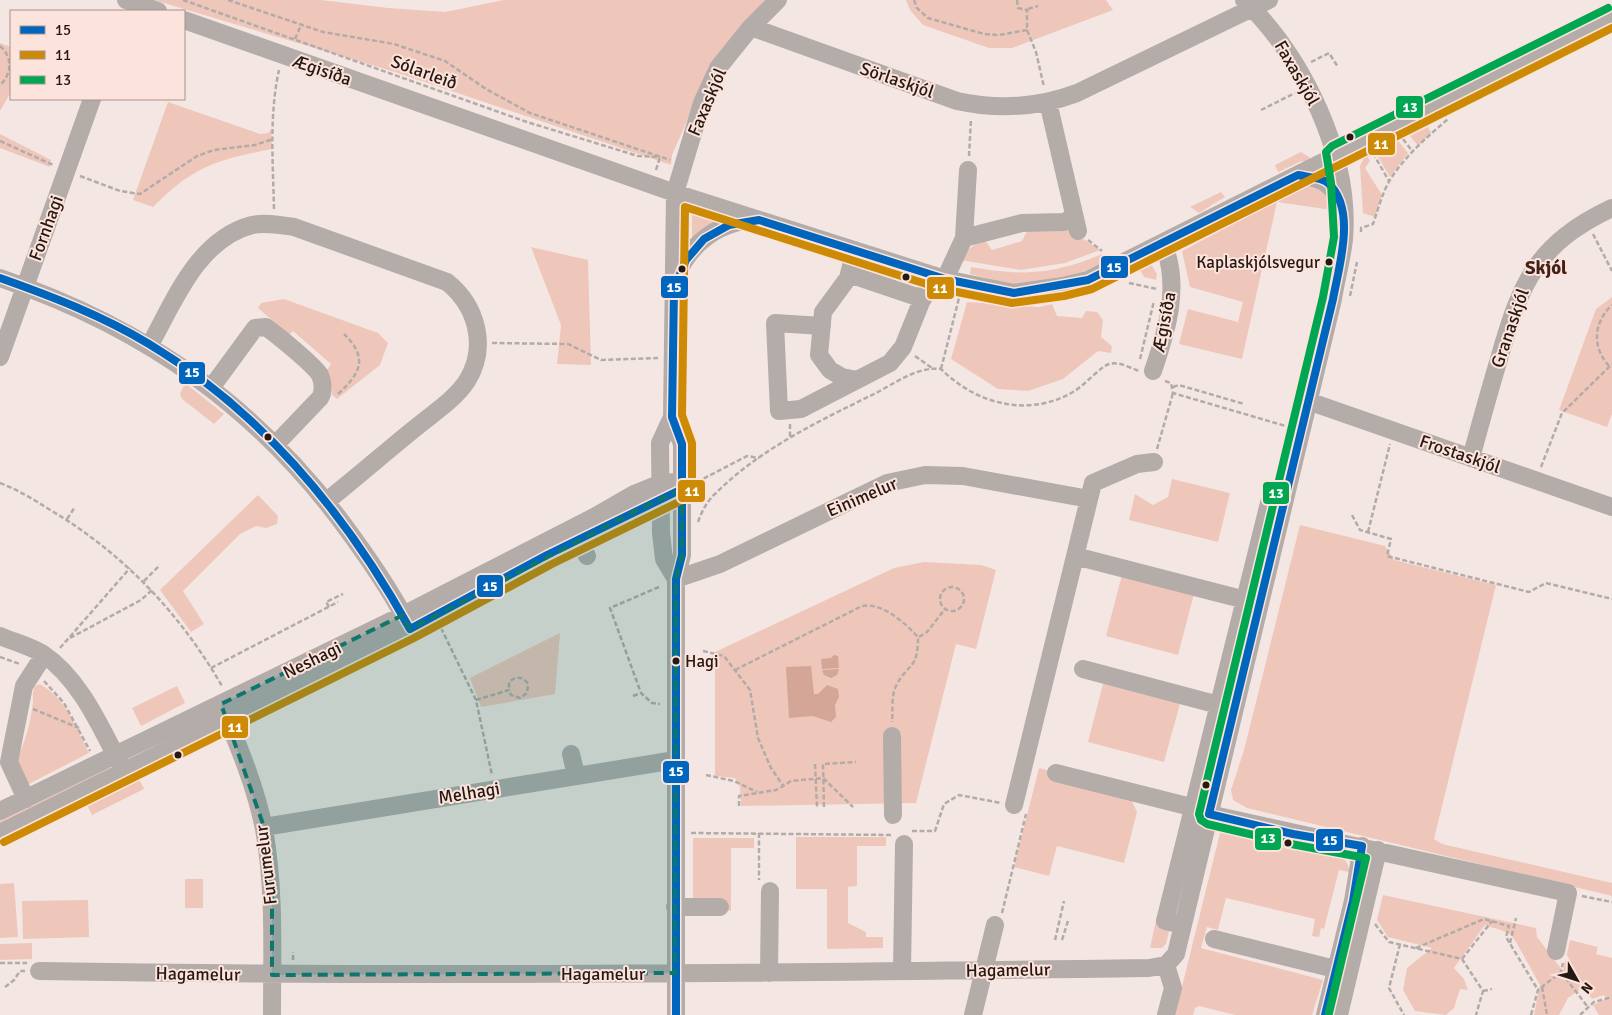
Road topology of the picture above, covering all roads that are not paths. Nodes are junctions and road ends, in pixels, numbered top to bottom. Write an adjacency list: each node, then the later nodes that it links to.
1 (126, 0): 5 (street)
2 (778, 0): 8 (street, Faxaskjól)
3 (1269, 0): 4 (street, Sörlaskjól)
4 (1249, 4): 10 (street, Sörlaskjól); 11 (street, Faxaskjól)
5 (155, 10)
6 (1612, 17): 11 (street, Ægisíða)
7 (185, 20): 14 (street, Ægisíða)
8 (751, 27): 10 (street, Sörlaskjól); 14 (street, Faxaskjól)
9 (92, 100): 24 (street, Fornhagi)
10 (1048, 102): 18 (street)
11 (1336, 155): 13 (street, Ægisíða); 15 (street)
12 (968, 170): 18 (street)
13 (1298, 175): 15 (street); 19 (street, Ægisíða)
14 (675, 193): 17 (street, Ægisíða); 25 (street, Faxaskjól)
15 (1342, 201): 33 (street)
16 (1612, 208): 36 (street, Granaskjól)
17 (759, 220): 20 (street, Ægisíða); 25 (street)
18 (964, 238): 22 (street)
19 (1163, 243): 22 (street, Ægisíða); 30 (street, Ægisíða)
20 (855, 250): 21 (street); 22 (street, Ægisíða)
21 (849, 274): 26 (street); 27 (street)
22 (939, 277): 26 (street)
23 (0, 278): 24 (street)
24 (25, 287): 28 (street); 29 (street, Fornhagi)
25 (674, 288): 34 (street, Faxaskjól)
26 (923, 299): 31 (street)
27 (822, 326): 31 (street); 31 (street)
28 (150, 345): 32 (street); 41 (street)
29 (0, 357)
30 (1148, 373)
31 (857, 380)
32 (211, 388): 35 (street); 35 (street)
33 (1308, 401): 36 (street, Frostaskjól); 47 (street)
34 (672, 418): 38 (street); 39 (street)
35 (276, 444): 41 (street)
36 (1471, 458): 42 (street, Frostaskjól)
37 (1154, 462): 40 (street)
38 (686, 486): 39 (street, Neshagi); 46 (street)
39 (661, 492): 43 (street, Neshagi); 46 (street); 48 (street, Neshagi)
40 (1089, 499): 45 (street); 46 (street, Einimelur)
41 (327, 501): 48 (street)
42 (1612, 507)
43 (579, 539): 44 (street); 48 (street, Neshagi)
44 (587, 556)
45 (1075, 556): 47 (street); 62 (street)
46 (676, 579): 57 (street)
47 (1252, 602): 53 (street)
48 (407, 622): 52 (street, Neshagi)
49 (0, 636): 50 (street)
50 (43, 662): 55 (street); 61 (street)
51 (1083, 669): 53 (street)
52 (225, 705): 55 (street, Neshagi); 58 (street, Neshagi); 66 (street, Furumelur)
53 (1227, 707): 64 (street)
54 (888, 740): 65 (street)
55 (115, 754): 58 (street); 61 (street, Neshagi)
56 (571, 754): 60 (street)
57 (676, 760): 60 (street, Melhagi); 71 (street)
58 (124, 771): 67 (street, Neshagi)
59 (1056, 773): 64 (street)
60 (576, 775): 66 (street, Melhagi)
61 (26, 799): 63 (street, Neshagi)
62 (1020, 807)
63 (0, 811)
64 (1204, 811): 69 (street); 76 (street)
65 (894, 815)
66 (264, 827): 83 (street, Furumelur)
67 (0, 833)
68 (902, 837): 80 (street)
69 (1370, 848): 75 (street); 78 (street); 89 (street)
70 (770, 891): 81 (street)
71 (675, 907): 72 (street); 82 (street)
72 (720, 907)
73 (998, 924): 79 (street)
74 (1214, 939): 78 (street)
75 (1560, 953)
76 (1166, 965): 79 (street, Hagamelur); 87 (street)
77 (36, 967): 83 (street, Hagamelur)
78 (1336, 969): 88 (street)
79 (984, 970): 80 (street, Hagamelur); 86 (street)
80 (902, 971): 81 (street, Hagamelur)
81 (769, 972): 82 (street, Hagamelur)
82 (676, 973): 83 (street, Hagamelur); 85 (street)
83 (272, 975): 84 (street, Furumelur)
84 (272, 1015)
85 (676, 1015)
86 (973, 1015)
87 (1166, 1015)
88 (1325, 1015)
89 (1338, 1015)

